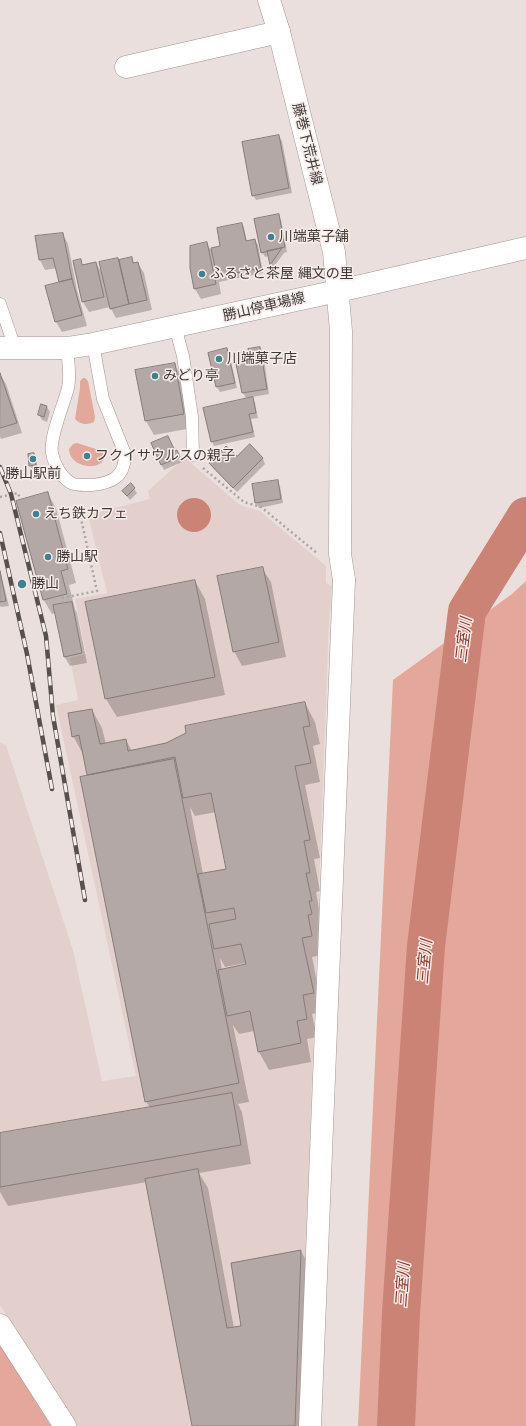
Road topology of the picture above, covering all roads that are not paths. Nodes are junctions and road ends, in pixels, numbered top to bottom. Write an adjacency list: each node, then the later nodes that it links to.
1 (269, 0): 2 (street, 藤巻下荒井線)
2 (279, 32): 3 (street); 5 (street, 藤巻下荒井線)
3 (126, 67)
4 (526, 248): 5 (street, 勝山停車場線)
5 (348, 289): 7 (street, 勝山停車場線); 14 (street, 藤巻下荒井線)
6 (0, 304): 9 (lane)
7 (175, 326): 8 (street, 勝山停車場線); 11 (lane)
8 (93, 344): 10 (street, 勝山停車場線); 10 (lane)
9 (7, 348): 10 (street, 勝山停車場線)
10 (66, 348)
11 (193, 455)
12 (0, 1326): 13 (street)
13 (66, 1426)
14 (310, 1426)

